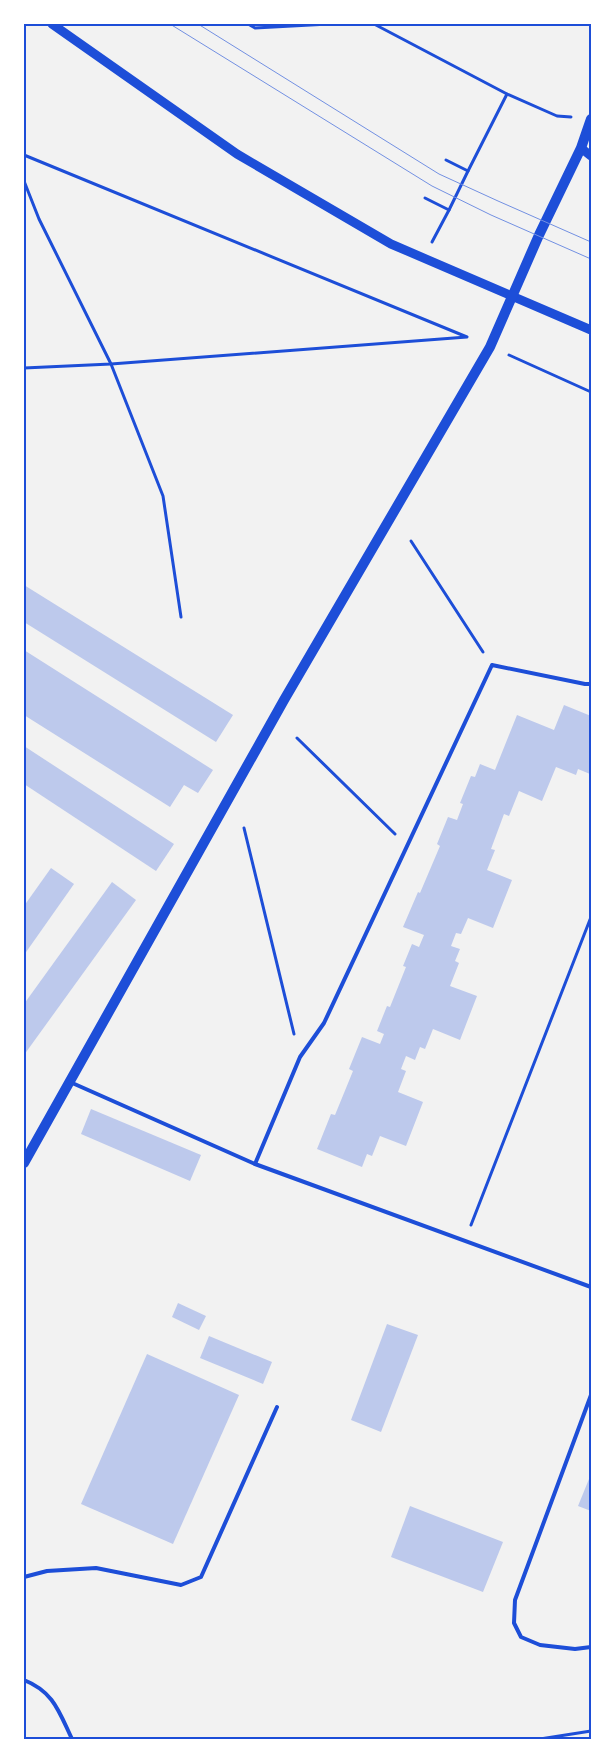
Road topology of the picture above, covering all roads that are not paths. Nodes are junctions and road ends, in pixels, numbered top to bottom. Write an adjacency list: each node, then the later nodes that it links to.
1 (52, 24): 5 (street)
2 (591, 119): 3 (main road)
3 (581, 148): 4 (street); 5 (main road)
4 (591, 156)
5 (512, 297): 6 (street); 8 (main road)
6 (591, 330)
7 (591, 684): 10 (lane)
8 (70, 1082): 9 (main road); 10 (lane)
9 (24, 1163)
10 (255, 1164): 11 (lane)
11 (591, 1287)
12 (591, 1394): 15 (lane)
13 (277, 1408): 14 (lane)
14 (24, 1577)
15 (591, 1647)
16 (24, 1680): 17 (lane)
17 (72, 1739)

